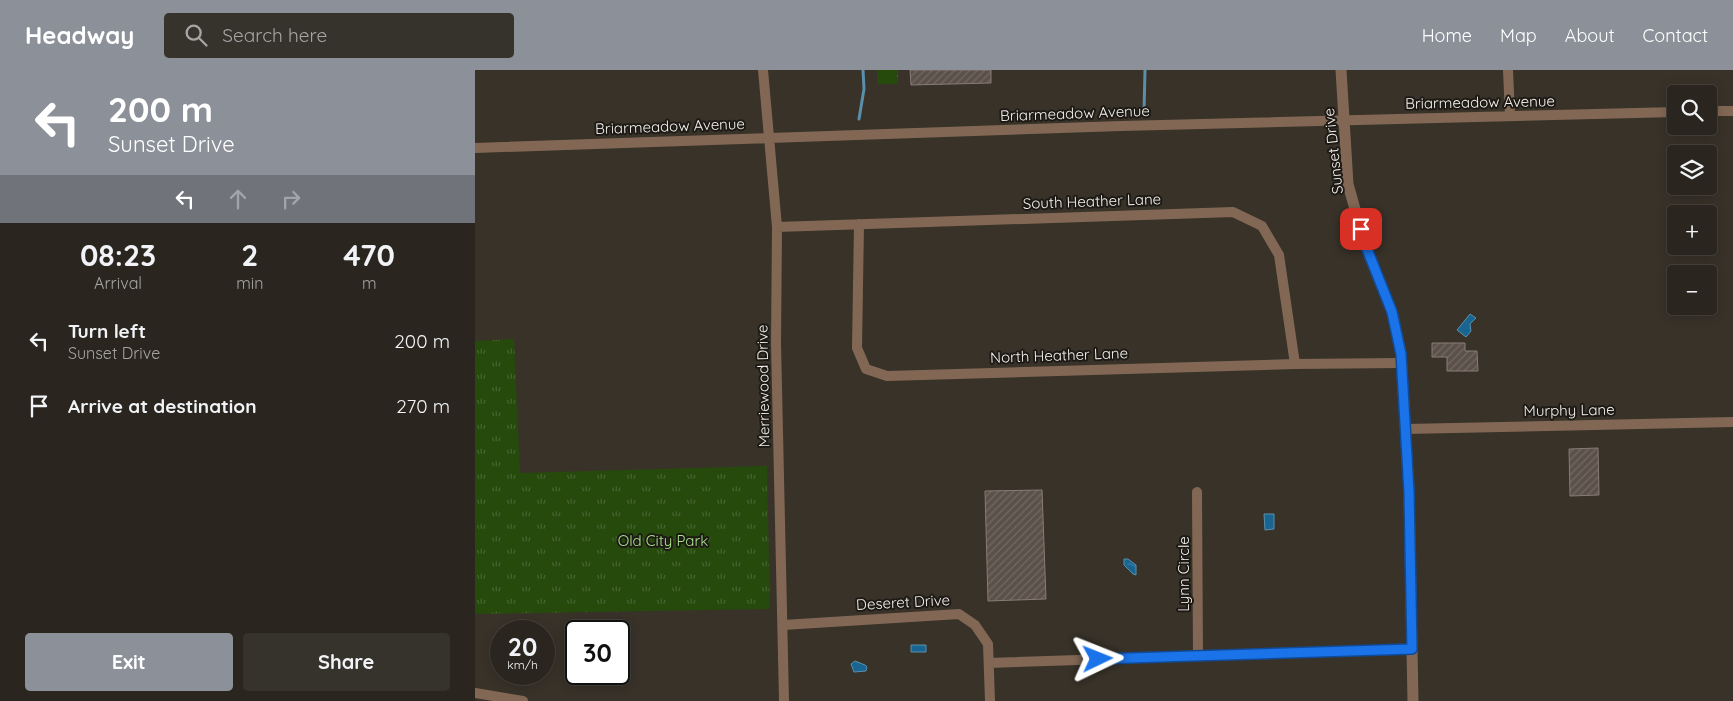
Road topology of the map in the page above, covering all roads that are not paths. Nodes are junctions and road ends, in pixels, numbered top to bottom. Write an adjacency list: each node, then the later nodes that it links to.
1 (763, 70): 9 (street, Merriewood Drive)
2 (1341, 70): 8 (street, Sunset Drive)
3 (1509, 70): 7 (street)
4 (1717, 111): 5 (street)
5 (1733, 111)
6 (1667, 112): 7 (street, Briarmeadow Avenue)
7 (1510, 116): 8 (street, Briarmeadow Avenue)
8 (1344, 120): 9 (street, Briarmeadow Avenue); 13 (street, Sunset Drive)
9 (769, 138): 10 (street, Briarmeadow Avenue); 12 (street, Merriewood Drive)
10 (475, 148)
11 (859, 224): 12 (street, South Heather Lane); 14 (street, South Heather Lane); 14 (street, North Heather Lane)
12 (777, 227): 18 (street, Merriewood Drive)
13 (1401, 362): 14 (street, North Heather Lane); 16 (street, Sunset Drive)
14 (1295, 364)
15 (1733, 422): 16 (street, Murphy Lane)
16 (1405, 429): 19 (street, Sunset Drive)
17 (1197, 492): 20 (street, Lynn Circle)
18 (783, 624): 21 (street, Deseret Drive); 24 (street, Merriewood Drive)
19 (1412, 649): 20 (street); 26 (street, Sunset Drive)
20 (1198, 656): 21 (street)
21 (989, 663): 25 (street, Deseret Drive)
22 (475, 693): 23 (street)
23 (523, 701)
24 (785, 701)
25 (989, 701)
26 (1413, 701)

